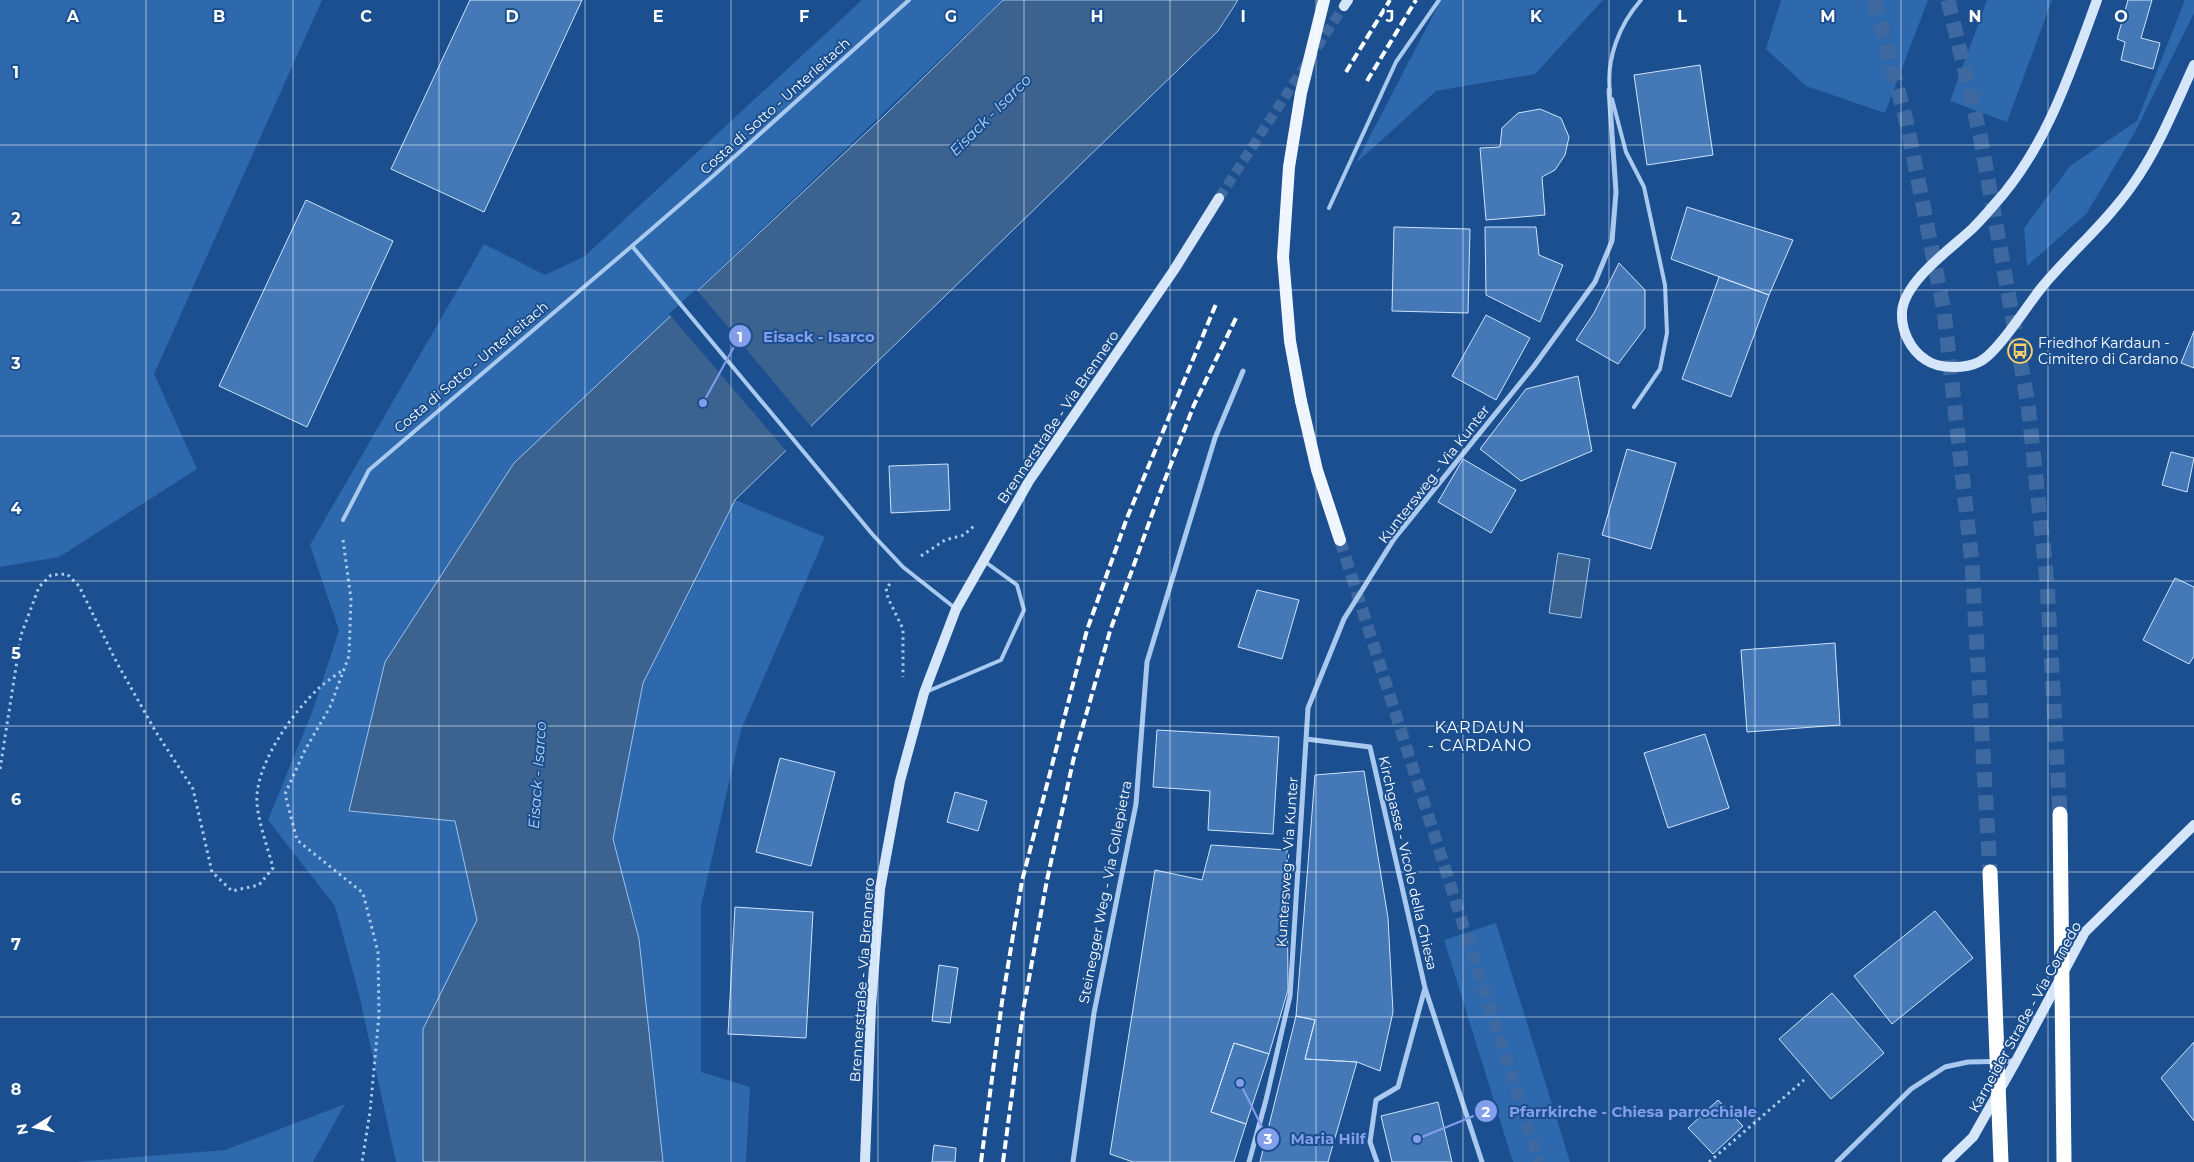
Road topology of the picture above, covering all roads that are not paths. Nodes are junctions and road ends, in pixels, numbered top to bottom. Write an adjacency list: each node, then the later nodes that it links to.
1 (909, 0): 10 (lane, Costa di Sotto - Unterleitach)
2 (1324, 0): 14 (main road, bridge)
3 (1439, 0): 9 (lane)
4 (1641, 0): 7 (lane, Kuntersweg - Via Kunter)
5 (2097, 0): 6 (street)
6 (2194, 65)
7 (1609, 90): 12 (lane); 18 (street, Kuntersweg - Via Kunter)
8 (1219, 198): 15 (street, Brennerstraße - Via Brennero)
9 (1329, 208)
10 (632, 246): 13 (lane, Costa di Sotto - Unterleitach); 16 (lane)
11 (1243, 372): 25 (street, Steinegger Weg - Via Collepietra)
12 (1634, 407)
13 (343, 520)
14 (1340, 540)
15 (982, 560): 16 (street, Brennerstraße - Via Brennero); 17 (lane)
16 (956, 609): 17 (street, Brennerstraße - Via Brennero)
17 (924, 693): 24 (street, Brennerstraße - Via Brennero)
18 (1306, 739): 22 (street, Kirchgasse - Vicolo della Chiesa); 26 (street, Kuntersweg - Via Kunter)
19 (2060, 814): 32 (highway, bridge)
20 (2194, 824): 23 (street, Karneider Straße - Via Cornedo)
21 (1990, 872): 31 (highway, bridge)
22 (1425, 988): 27 (street, Kirchgasse - Vicolo della Chiesa); 28 (street, Kirchgasse - Vicolo della Chiesa)
23 (2016, 1061): 29 (street); 30 (street, Karneider Straße - Via Cornedo)
24 (865, 1162)
25 (1074, 1162)
26 (1249, 1162)
27 (1377, 1162)
28 (1482, 1162)
29 (1837, 1162)
30 (1947, 1162)
31 (2001, 1162)
32 (2064, 1162)

